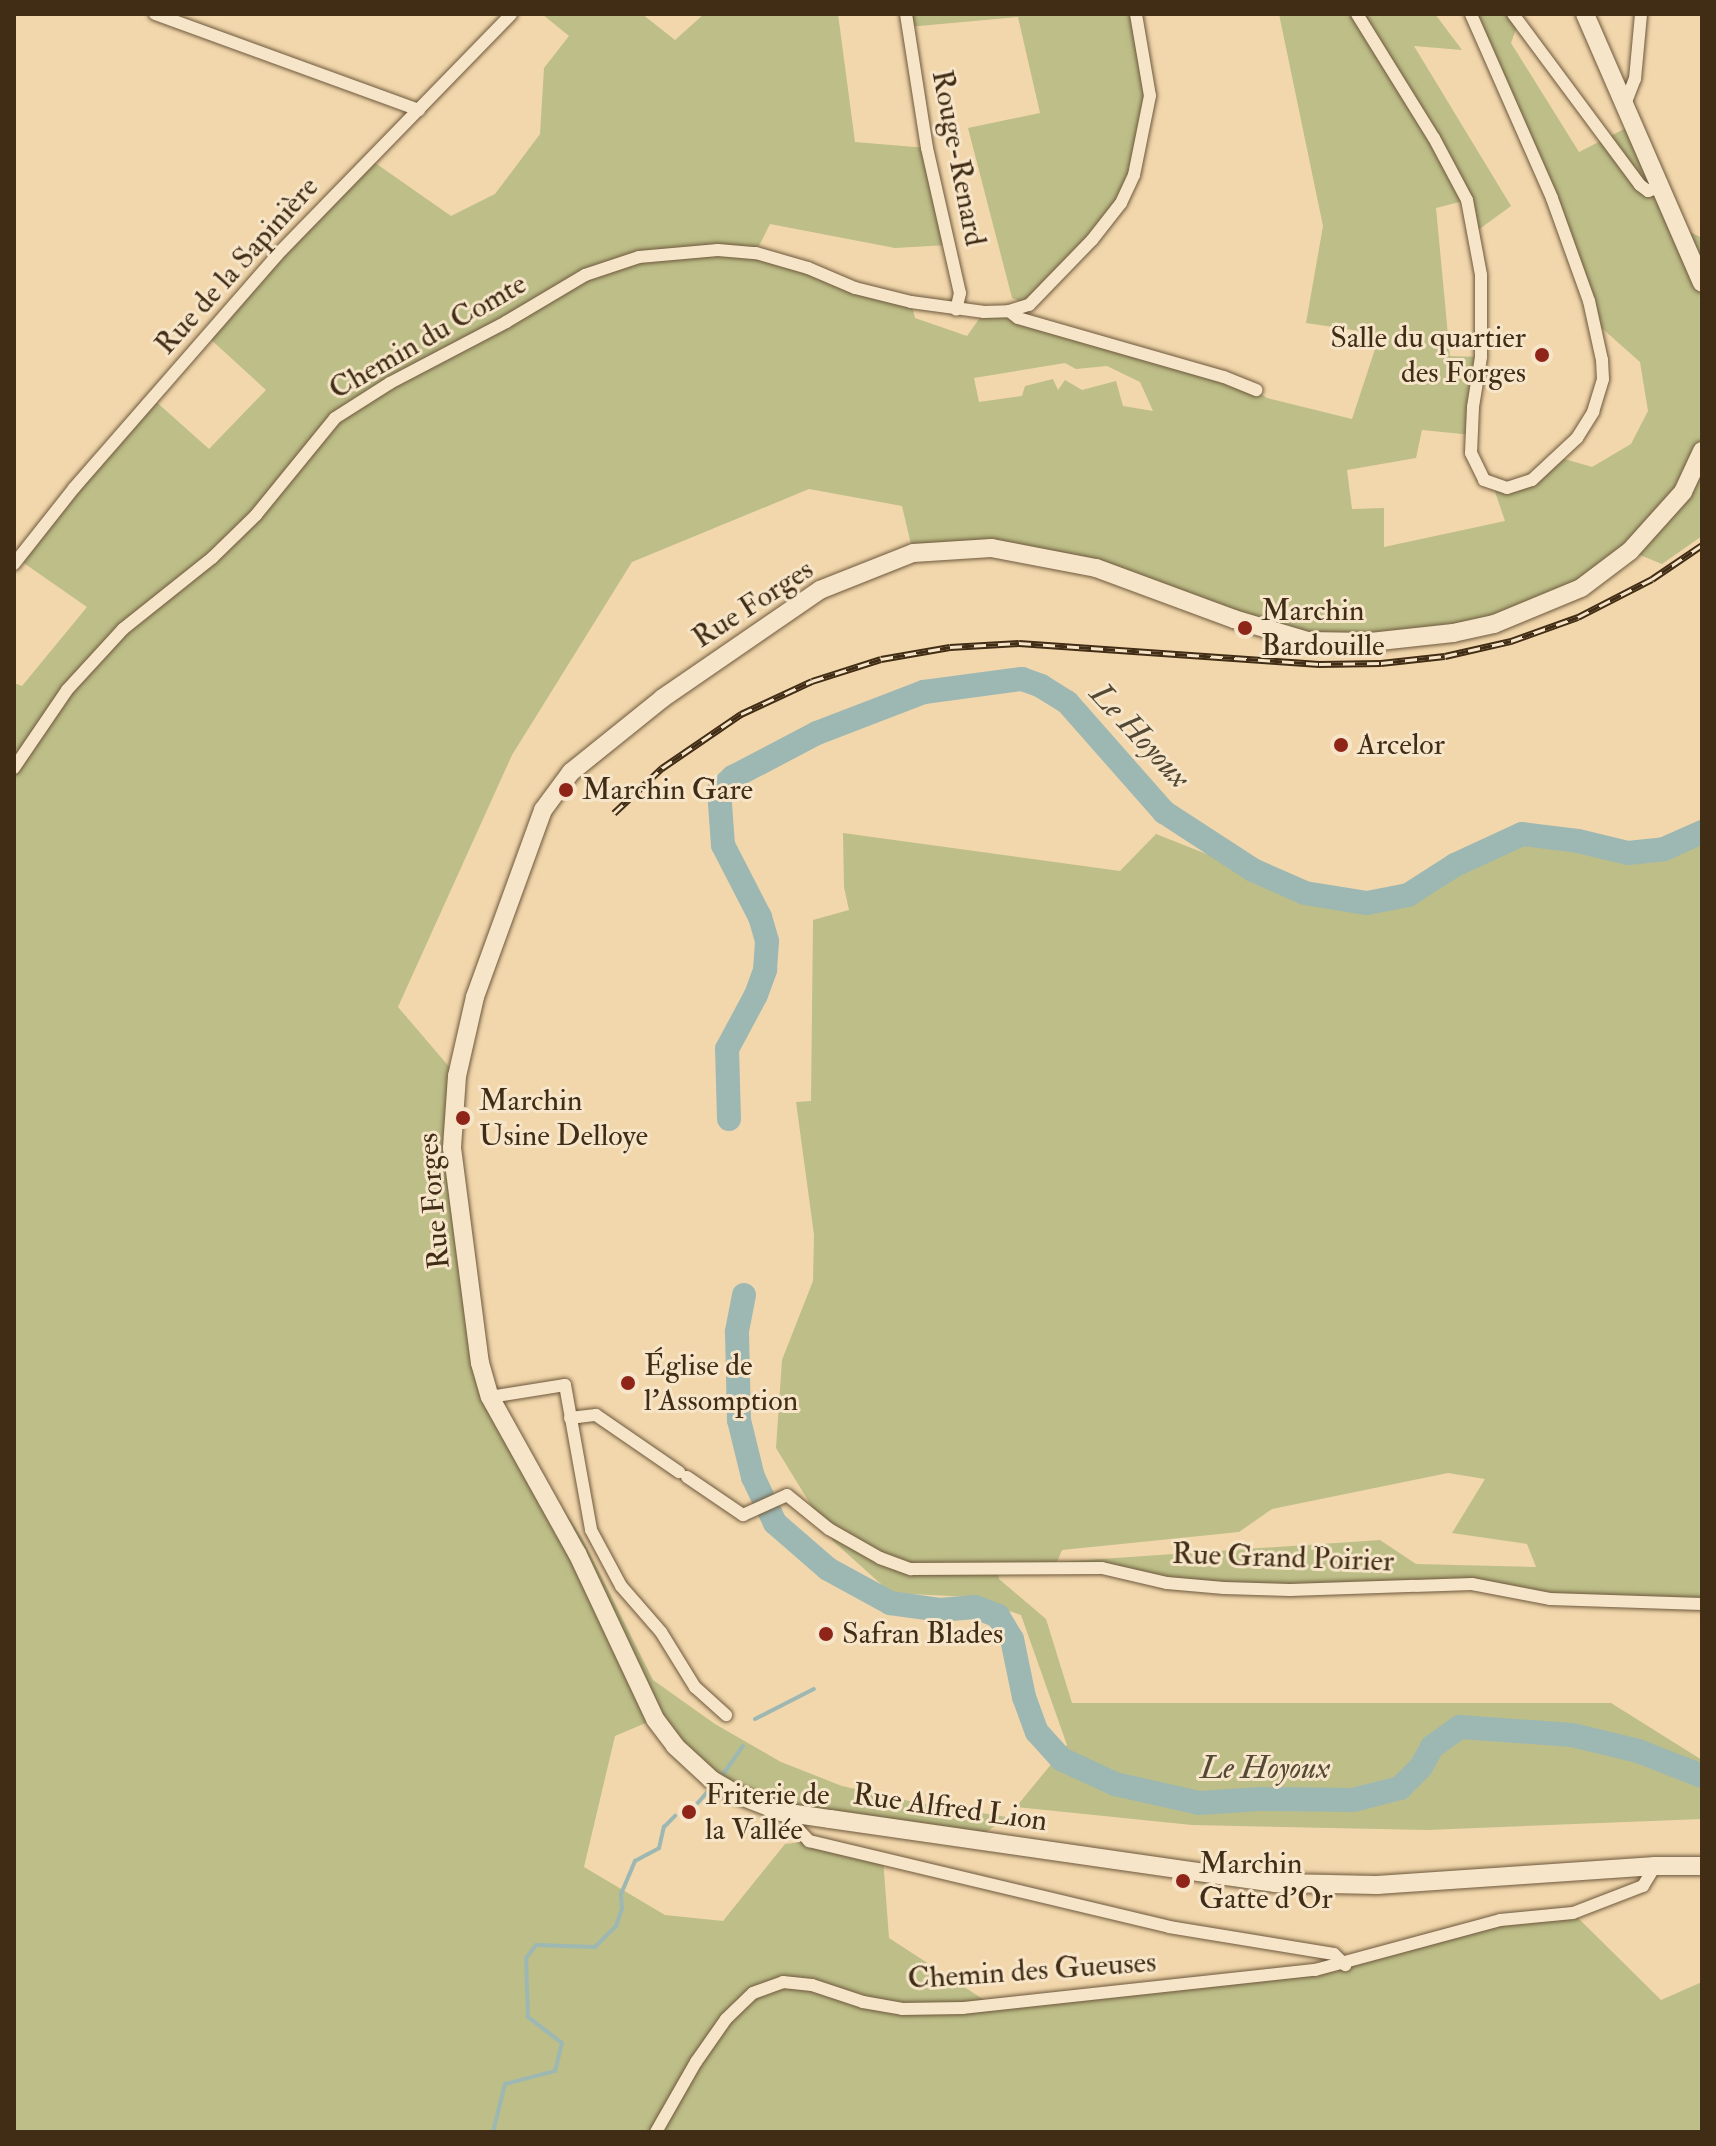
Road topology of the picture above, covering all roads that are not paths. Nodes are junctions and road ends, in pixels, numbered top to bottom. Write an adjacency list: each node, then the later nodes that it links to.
1 (155, 14): 11 (street)
2 (511, 14): 11 (street, Rue de la Sapinière)
3 (906, 14): 14 (street, Rouge-Renard)
4 (1136, 14): 15 (street)
5 (1357, 14): 6 (street)
6 (1471, 14)
7 (1513, 14): 12 (street)
8 (1585, 14): 10 (main road)
9 (1641, 14): 10 (street)
10 (1624, 107): 12 (main road)
11 (419, 110): 18 (street, Rue de la Sapinière)
12 (1659, 187): 13 (main road)
13 (1702, 283)
14 (956, 310): 15 (street, Chemin du Comte); 19 (street, Chemin du Comte)
15 (1009, 311): 16 (street)
16 (1256, 390)
17 (1702, 451): 20 (main road, Rue Forges)
18 (14, 564)
19 (14, 768)
20 (490, 1397): 21 (street); 24 (main road, Rue Alfred Lion)
21 (570, 1418): 22 (street, Rue Grand Poirier); 23 (street)
22 (1702, 1604)
23 (726, 1715)
24 (782, 1812): 25 (main road, Rue Alfred Lion); 27 (street, Chemin des Gueuses)
25 (1655, 1866): 26 (main road, Rue Alfred Lion); 27 (street, Chemin des Gueuses)
26 (1702, 1866)
27 (1345, 1965): 28 (street, Chemin des Gueuses)
28 (656, 2132)

